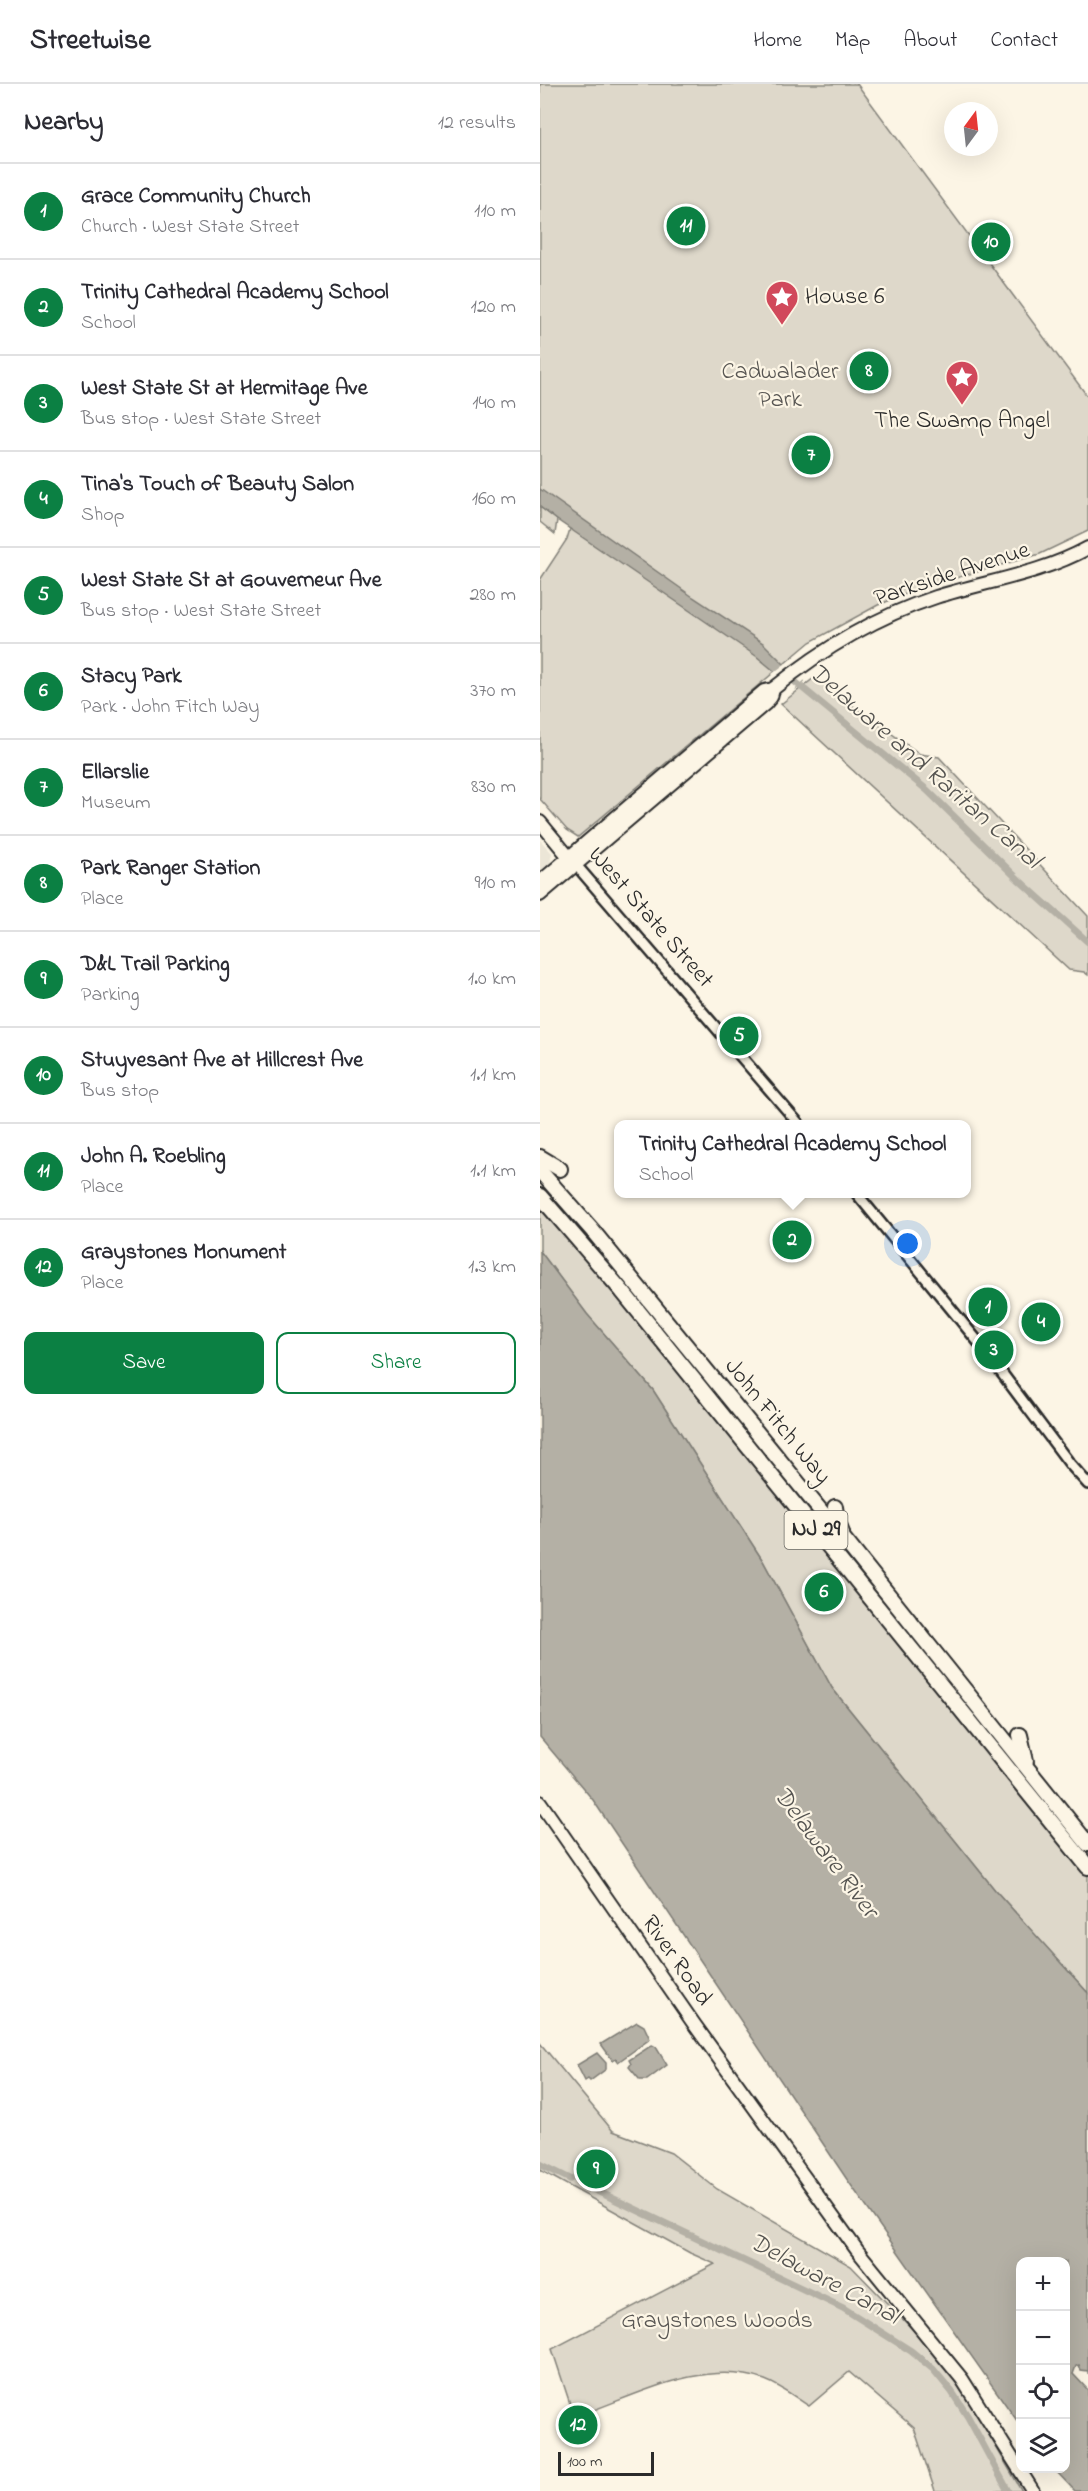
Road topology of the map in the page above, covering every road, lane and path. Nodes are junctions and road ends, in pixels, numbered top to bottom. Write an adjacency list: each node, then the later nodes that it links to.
1 (1088, 548): 3 (main road, Parkside Avenue)
2 (540, 822): 3 (main road, West State Street)
3 (573, 861): 4 (main road, Parkside Avenue); 5 (main road, Parkside Avenue); 6 (street, West State Street)
4 (540, 882)
5 (540, 895)
6 (795, 1120)
7 (540, 1157): 8 (highway)
8 (560, 1169)
9 (540, 1171): 14 (highway, John Fitch Way / NJ 29)
10 (540, 1196): 19 (highway, John Fitch Way / NJ 29)
11 (860, 1198): 12 (street)
12 (1088, 1484)
13 (836, 1507): 14 (highway)
14 (847, 1543): 16 (highway, John Fitch Way / NJ 29)
15 (1020, 1735): 16 (highway)
16 (1029, 1769): 18 (highway, John Fitch Way / NJ 29)
17 (540, 1802): 20 (main road, River Road)
18 (1088, 1844)
19 (1088, 1867)
20 (1033, 2491)

